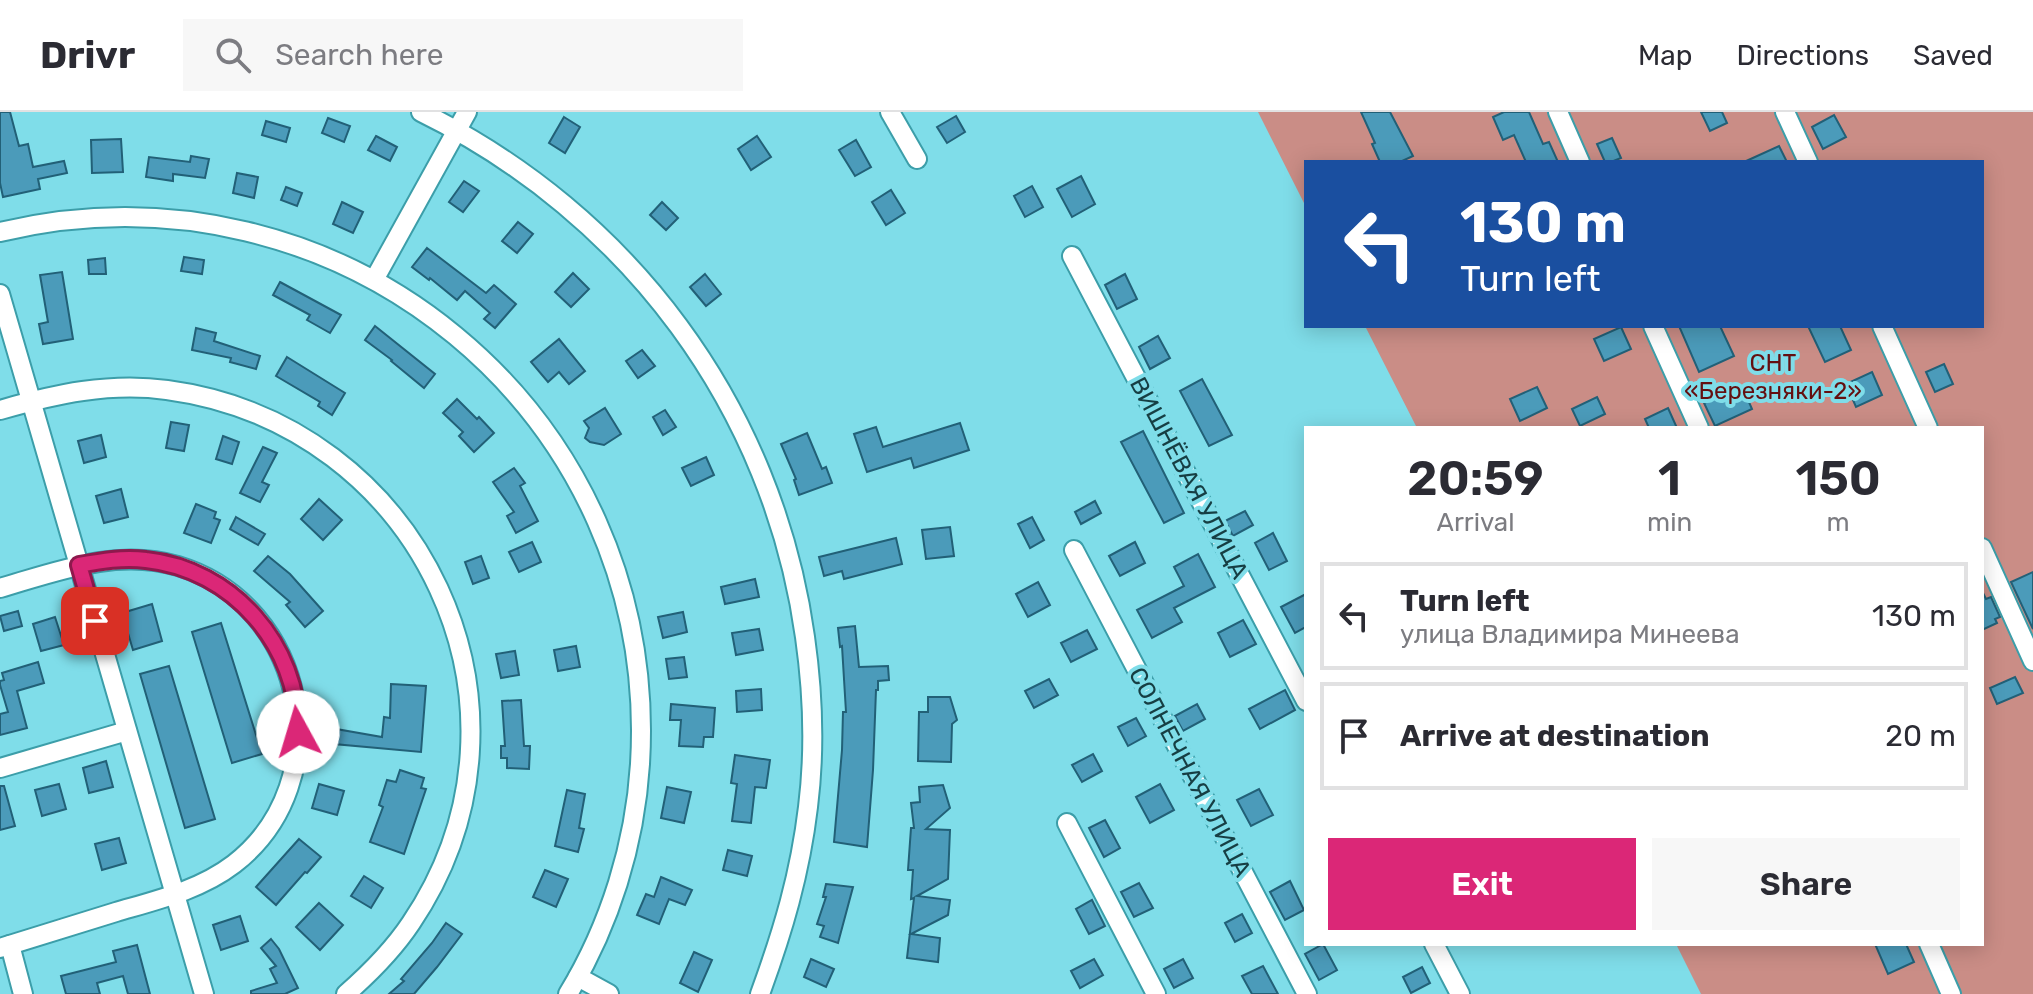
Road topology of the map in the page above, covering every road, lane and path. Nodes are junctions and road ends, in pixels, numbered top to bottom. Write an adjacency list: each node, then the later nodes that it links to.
1 (421, 112): 6 (street)
2 (467, 112): 6 (street)
3 (890, 112): 7 (street)
4 (1558, 112): 8 (street)
5 (1785, 112): 9 (street)
6 (457, 130): 12 (street); 39 (street)
7 (917, 159)
8 (1579, 160)
9 (1807, 160)
10 (0, 232): 12 (street)
11 (1072, 256): 25 (street, ВИШНЁВАЯ УЛИЦА)
12 (374, 280): 33 (street)
13 (0, 294): 16 (street)
14 (1654, 328): 18 (street)
15 (1883, 328): 19 (street)
16 (31, 401): 17 (street); 22 (street); 36 (street)
17 (0, 410)
18 (1698, 426)
19 (1927, 426)
20 (1074, 550): 41 (street, СОЛНЕЧНАЯ УЛИЦА)
21 (1984, 552): 24 (street)
22 (79, 565): 23 (street); 26 (street); 29 (street)
23 (0, 588)
24 (2033, 661)
25 (1304, 697)
26 (127, 731): 27 (street); 29 (street)
27 (0, 768)
28 (1067, 823): 40 (street)
29 (175, 894): 30 (street); 35 (street)
30 (5, 946): 34 (street)
31 (1435, 946): 42 (street)
32 (1930, 946): 43 (street)
33 (578, 977): 37 (street); 38 (street)
34 (23, 994)
35 (204, 994)
36 (346, 994)
37 (568, 994)
38 (609, 994)
39 (760, 994)
40 (1156, 994)
41 (1307, 994)
42 (1460, 994)
43 (1951, 994)

